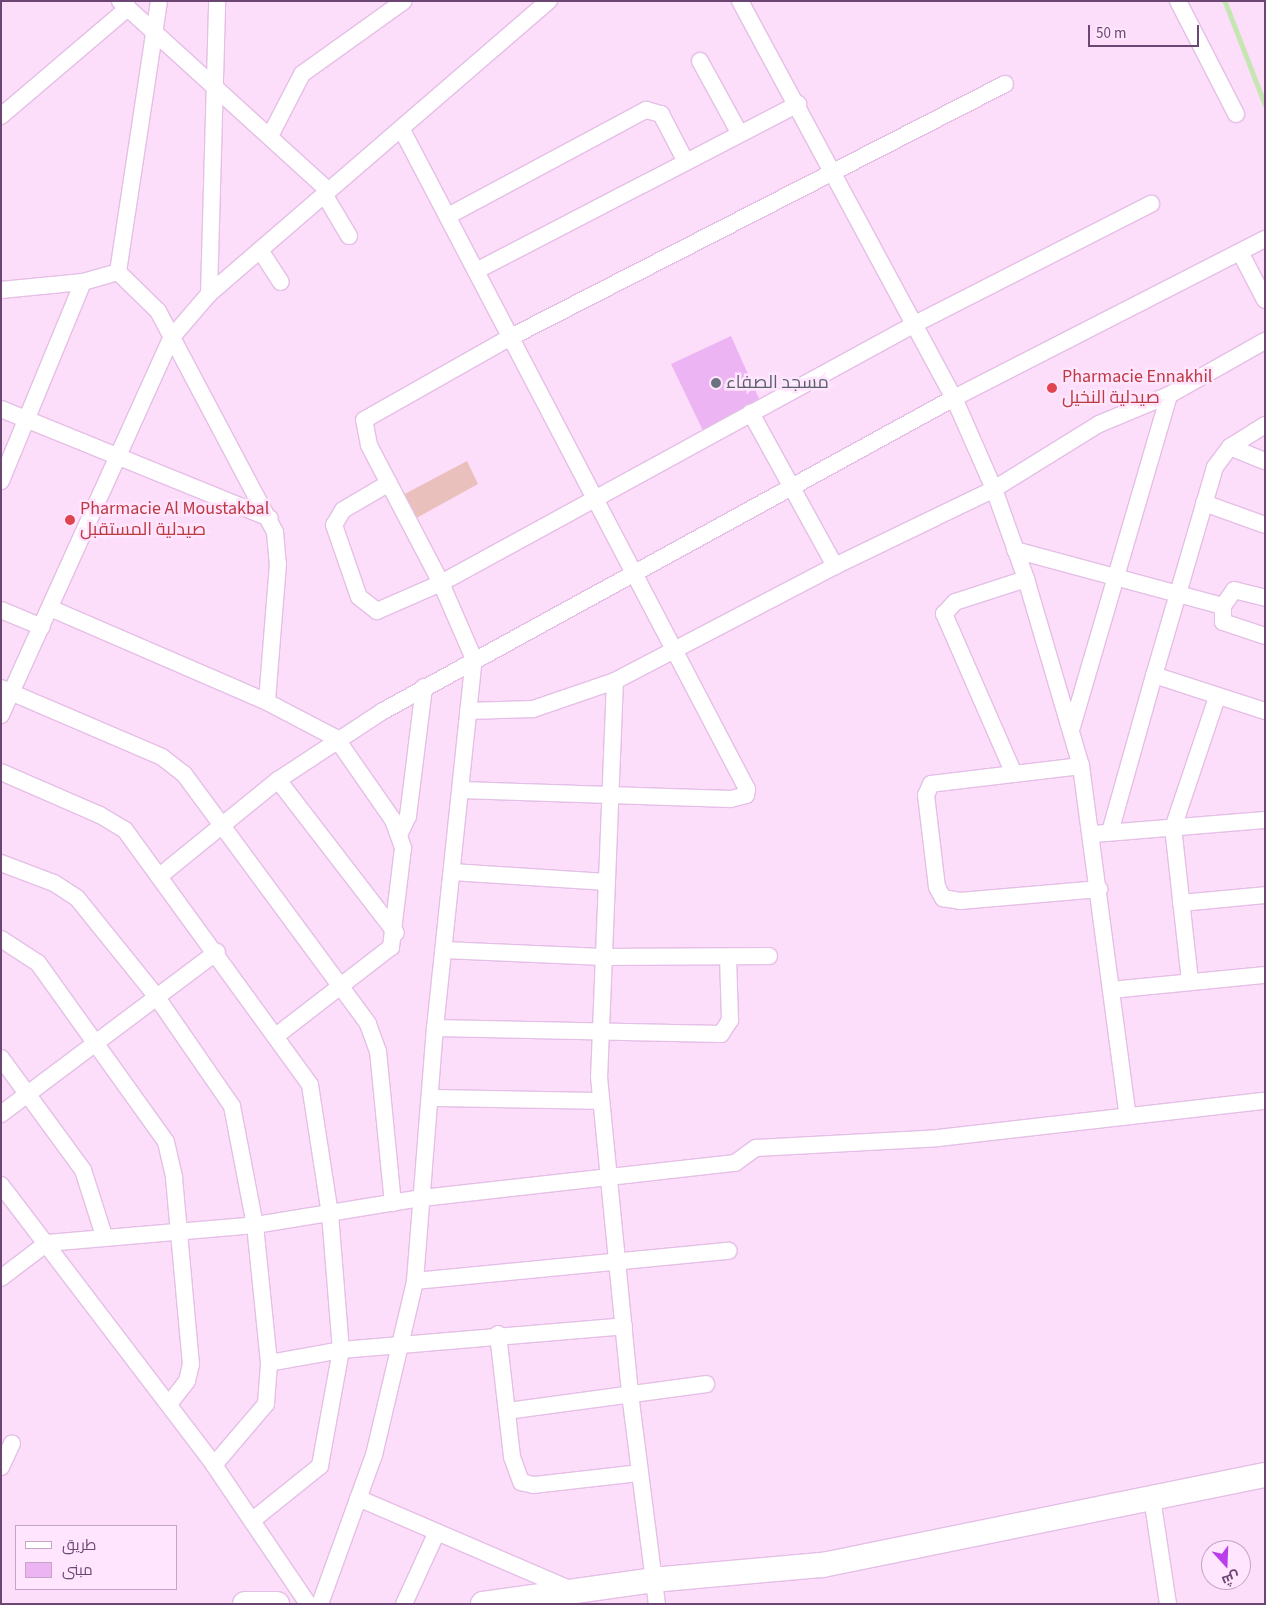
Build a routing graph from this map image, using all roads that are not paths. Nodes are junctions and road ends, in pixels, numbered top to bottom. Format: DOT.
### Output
graph roads {
  1 [pos="159,1"];
  2 [pos="217,1"];
  3 [pos="404,1"];
  4 [pos="740,1"];
  5 [pos="1178,1"];
  6 [pos="544,3"];
  7 [pos="124,4"];
  8 [pos="157,33"];
  9 [pos="700,62"];
  10 [pos="1005,84"];
  11 [pos="216,87"];
  12 [pos="798,104"];
  13 [pos="1236,114"];
  14 [pos="1,116"];
  15 [pos="402,130"];
  16 [pos="740,134"];
  17 [pos="270,136"];
  18 [pos="686,162"];
  19 [pos="833,172"];
  20 [pos="326,192"];
  21 [pos="1152,204"];
  22 [pos="448,216"];
  23 [pos="349,236"];
  24 [pos="1265,239"];
  25 [pos="260,250"];
  26 [pos="1240,252"];
  27 [pos="476,271"];
  28 [pos="118,272"];
  29 [pos="83,282"];
  30 [pos="282,282"];
  31 [pos="1,290"];
  32 [pos="209,294"];
  33 [pos="1265,300"];
  34 [pos="915,324"];
  35 [pos="172,337"];
  36 [pos="511,337"];
  37 [pos="1265,341"];
  38 [pos="1169,395"];
  39 [pos="954,398"];
  40 [pos="1,409"];
  41 [pos="751,413"];
  42 [pos="28,420"];
  43 [pos="1265,425"];
  44 [pos="1230,447"];
  45 [pos="118,455"];
  46 [pos="1265,461"];
  47 [pos="1,481"];
  48 [pos="389,483"];
  49 [pos="793,488"];
  50 [pos="994,489"];
  51 [pos="596,499"];
  52 [pos="1204,503"];
  53 [pos="270,518"];
  54 [pos="1265,525"];
  55 [pos="1015,550"];
  56 [pos="835,566"];
  57 [pos="635,572"];
  58 [pos="1115,578"];
  59 [pos="1026,579"];
  60 [pos="441,583"];
  61 [pos="1177,593"];
  62 [pos="1265,598"];
  63 [pos="1222,606"];
  64 [pos="50,608"];
  65 [pos="1,610"];
  66 [pos="42,627"];
  67 [pos="1265,636"];
  68 [pos="676,650"];
  69 [pos="474,659"];
  70 [pos="1154,675"];
  71 [pos="615,681"];
  72 [pos="424,687"];
  73 [pos="6,690"];
  74 [pos="1217,697"];
  75 [pos="267,702"];
  76 [pos="468,711"];
  77 [pos="1265,711"];
  78 [pos="1,715"];
  79 [pos="1072,728"];
  80 [pos="336,738"];
  81 [pos="1082,766"];
  82 [pos="1,772"];
  83 [pos="1014,774"];
  84 [pos="278,780"];
  85 [pos="461,790"];
  86 [pos="609,796"];
  87 [pos="1265,820"];
  88 [pos="221,824"];
  89 [pos="1173,828"];
  90 [pos="1110,832"];
  91 [pos="400,833"];
  92 [pos="1093,834"];
  93 [pos="1,863"];
  94 [pos="452,872"];
  95 [pos="161,875"];
  96 [pos="606,882"];
  97 [pos="1099,889"];
  98 [pos="1265,895"];
  99 [pos="1182,903"];
  100 [pos="396,933"];
  101 [pos="1,939"];
  102 [pos="444,950"];
  103 [pos="217,952"];
  104 [pos="769,956"];
  105 [pos="603,957"];
  106 [pos="728,957"];
  107 [pos="1265,975"];
  108 [pos="1190,981"];
  109 [pos="342,986"];
  110 [pos="1111,990"];
  111 [pos="156,996"];
  112 [pos="435,1028"];
  113 [pos="600,1028"];
  114 [pos="278,1035"];
  115 [pos="96,1042"];
  116 [pos="1,1058"];
  117 [pos="29,1094"];
  118 [pos="430,1098"];
  119 [pos="601,1101"];
  120 [pos="1265,1101"];
  121 [pos="1,1114"];
  122 [pos="1128,1116"];
  123 [pos="608,1175"];
  124 [pos="1,1185"];
  125 [pos="422,1198"];
  126 [pos="394,1203"];
  127 [pos="330,1214"];
  128 [pos="254,1225"];
  129 [pos="178,1232"];
  130 [pos="104,1236"];
  131 [pos="47,1243"];
  132 [pos="729,1250"];
  133 [pos="617,1260"];
  134 [pos="1,1278"];
  135 [pos="415,1281"];
  136 [pos="624,1326"];
  137 [pos="498,1334"];
  138 [pos="403,1345"];
  139 [pos="341,1350"];
  140 [pos="269,1363"];
  141 [pos="706,1384"];
  142 [pos="630,1394"];
  143 [pos="169,1404"];
  144 [pos="507,1410"];
  145 [pos="12,1443"];
  146 [pos="214,1465"];
  147 [pos="1,1467"];
  148 [pos="639,1473"];
  149 [pos="1265,1475"];
  150 [pos="358,1498"];
  151 [pos="1152,1498"];
  152 [pos="254,1519"];
  153 [pos="437,1532"];
  154 [pos="653,1580"];
  155 [pos="574,1591"];
  156 [pos="245,1604"];
  157 [pos="277,1604"];
  158 [pos="308,1604"];
  159 [pos="320,1604"];
  160 [pos="404,1604"];
  161 [pos="483,1604"];
  162 [pos="657,1604"];
  163 [pos="1168,1604"];
  1 -- 8 [label="street"];
  2 -- 11 [label="street"];
  3 -- 17 [label="street"];
  4 -- 12 [label="street"];
  5 -- 13 [label="street"];
  6 -- 15 [label="street"];
  7 -- 8 [label="street"];
  7 -- 14 [label="street"];
  8 -- 11 [label="street"];
  8 -- 28 [label="street"];
  9 -- 16 [label="street"];
  10 -- 19 [label="street"];
  11 -- 17 [label="street"];
  11 -- 32 [label="street"];
  12 -- 16 [label="street"];
  12 -- 19 [label="street"];
  15 -- 20 [label="street"];
  15 -- 22 [label="street"];
  16 -- 18 [label="street"];
  17 -- 20 [label="street"];
  18 -- 22 [label="street"];
  18 -- 27 [label="street"];
  19 -- 34 [label="street"];
  19 -- 36 [label="street"];
  20 -- 23 [label="street"];
  20 -- 25 [label="street"];
  21 -- 34 [label="street"];
  22 -- 27 [label="street"];
  24 -- 26 [label="street"];
  25 -- 30 [label="street"];
  25 -- 32 [label="street"];
  26 -- 33 [label="street"];
  26 -- 39 [label="street"];
  27 -- 36 [label="street"];
  28 -- 29 [label="street"];
  28 -- 35 [label="street"];
  29 -- 31 [label="street"];
  29 -- 42 [label="street"];
  32 -- 35 [label="street"];
  34 -- 39 [label="street"];
  34 -- 41 [label="street"];
  35 -- 45 [label="street"];
  35 -- 53 [label="street"];
  36 -- 48 [label="street"];
  36 -- 51 [label="street"];
  37 -- 38 [label="street"];
  38 -- 50 [label="street"];
  38 -- 58 [label="street"];
  39 -- 49 [label="street"];
  39 -- 50 [label="street"];
  40 -- 42 [label="street"];
  41 -- 49 [label="street"];
  41 -- 51 [label="street"];
  42 -- 45 [label="street"];
  42 -- 47 [label="street"];
  43 -- 44 [label="street"];
  44 -- 46 [label="street"];
  44 -- 52 [label="street"];
  45 -- 53 [label="street"];
  45 -- 64 [label="street"];
  48 -- 60 [label="street"];
  48 -- 60 [label="street"];
  49 -- 56 [label="street"];
  49 -- 57 [label="street"];
  50 -- 55 [label="street"];
  50 -- 56 [label="street"];
  51 -- 57 [label="street"];
  51 -- 60 [label="street"];
  52 -- 54 [label="street"];
  52 -- 61 [label="street"];
  53 -- 75 [label="street"];
  55 -- 58 [label="street"];
  55 -- 59 [label="street"];
  56 -- 68 [label="street"];
  57 -- 68 [label="street"];
  57 -- 69 [label="street"];
  58 -- 61 [label="street"];
  58 -- 79 [label="street"];
  59 -- 79 [label="street"];
  59 -- 83 [label="street"];
  60 -- 69 [label="street"];
  61 -- 63 [label="street"];
  61 -- 70 [label="street"];
  62 -- 63 [label="street"];
  63 -- 67 [label="street"];
  64 -- 66 [label="street"];
  64 -- 75 [label="street"];
  65 -- 66 [label="street"];
  66 -- 73 [label="street"];
  68 -- 71 [label="street"];
  68 -- 86 [label="street"];
  69 -- 72 [label="street"];
  69 -- 76 [label="street"];
  70 -- 74 [label="street"];
  70 -- 90 [label="street"];
  71 -- 76 [label="street"];
  71 -- 86 [label="street"];
  72 -- 80 [label="street"];
  72 -- 91 [label="street"];
  73 -- 78 [label="street"];
  73 -- 88 [label="street"];
  74 -- 77 [label="street"];
  74 -- 89 [label="street"];
  75 -- 80 [label="street"];
  76 -- 85 [label="street"];
  79 -- 81 [label="street"];
  80 -- 84 [label="street"];
  80 -- 91 [label="street"];
  81 -- 83 [label="street"];
  81 -- 92 [label="street"];
  82 -- 95 [label="street"];
  83 -- 97 [label="street"];
  84 -- 88 [label="street"];
  84 -- 100 [label="street"];
  85 -- 86 [label="street"];
  85 -- 94 [label="street"];
  86 -- 96 [label="street"];
  87 -- 89 [label="street"];
  88 -- 95 [label="street"];
  88 -- 109 [label="street"];
  89 -- 90 [label="street"];
  89 -- 99 [label="street"];
  90 -- 92 [label="street"];
  91 -- 100 [label="street"];
  92 -- 97 [label="street"];
  93 -- 111 [label="street"];
  94 -- 96 [label="street"];
  94 -- 102 [label="street"];
  95 -- 103 [label="street"];
  96 -- 105 [label="street"];
  97 -- 110 [label="street"];
  98 -- 99 [label="street"];
  99 -- 108 [label="street"];
  100 -- 109 [label="street"];
  101 -- 115 [label="street"];
  102 -- 105 [label="street"];
  102 -- 112 [label="street"];
  103 -- 111 [label="street"];
  103 -- 114 [label="street"];
  104 -- 106 [label="street"];
  105 -- 106 [label="street"];
  105 -- 113 [label="street"];
  106 -- 113 [label="street"];
  107 -- 108 [label="street"];
  108 -- 110 [label="street"];
  109 -- 114 [label="street"];
  109 -- 126 [label="street"];
  110 -- 122 [label="street"];
  111 -- 115 [label="street"];
  111 -- 128 [label="street"];
  112 -- 113 [label="street"];
  112 -- 118 [label="street"];
  113 -- 119 [label="street"];
  114 -- 127 [label="street"];
  115 -- 117 [label="street"];
  115 -- 129 [label="street"];
  116 -- 117 [label="street"];
  117 -- 121 [label="street"];
  117 -- 130 [label="street"];
  118 -- 119 [label="street"];
  118 -- 125 [label="street"];
  119 -- 123 [label="street"];
  120 -- 122 [label="street"];
  122 -- 123 [label="street"];
  123 -- 125 [label="street"];
  123 -- 133 [label="street"];
  124 -- 131 [label="street"];
  125 -- 126 [label="street"];
  125 -- 135 [label="street"];
  126 -- 127 [label="street"];
  127 -- 128 [label="street"];
  127 -- 139 [label="street"];
  128 -- 129 [label="street"];
  128 -- 140 [label="street"];
  129 -- 130 [label="street"];
  129 -- 143 [label="street"];
  130 -- 131 [label="street"];
  131 -- 134 [label="street"];
  131 -- 143 [label="street"];
  132 -- 133 [label="street"];
  133 -- 135 [label="street"];
  133 -- 136 [label="street"];
  135 -- 138 [label="street"];
  136 -- 137 [label="street"];
  136 -- 142 [label="street"];
  137 -- 138 [label="street"];
  137 -- 144 [label="street"];
  138 -- 139 [label="street"];
  138 -- 150 [label="street"];
  139 -- 140 [label="street"];
  139 -- 152 [label="street"];
  140 -- 146 [label="street"];
  141 -- 142 [label="street"];
  142 -- 144 [label="street"];
  142 -- 148 [label="street"];
  143 -- 146 [label="street"];
  144 -- 148 [label="street"];
  145 -- 147 [label="street"];
  146 -- 152 [label="street"];
  148 -- 154 [label="street"];
  149 -- 151 [label="street"];
  150 -- 153 [label="street"];
  150 -- 159 [label="street"];
  151 -- 154 [label="street"];
  151 -- 163 [label="street"];
  152 -- 158 [label="street"];
  153 -- 155 [label="street"];
  153 -- 160 [label="street"];
  154 -- 155 [label="street"];
  154 -- 162 [label="street"];
  155 -- 161 [label="street"];
  156 -- 157 [label="street"];
}
